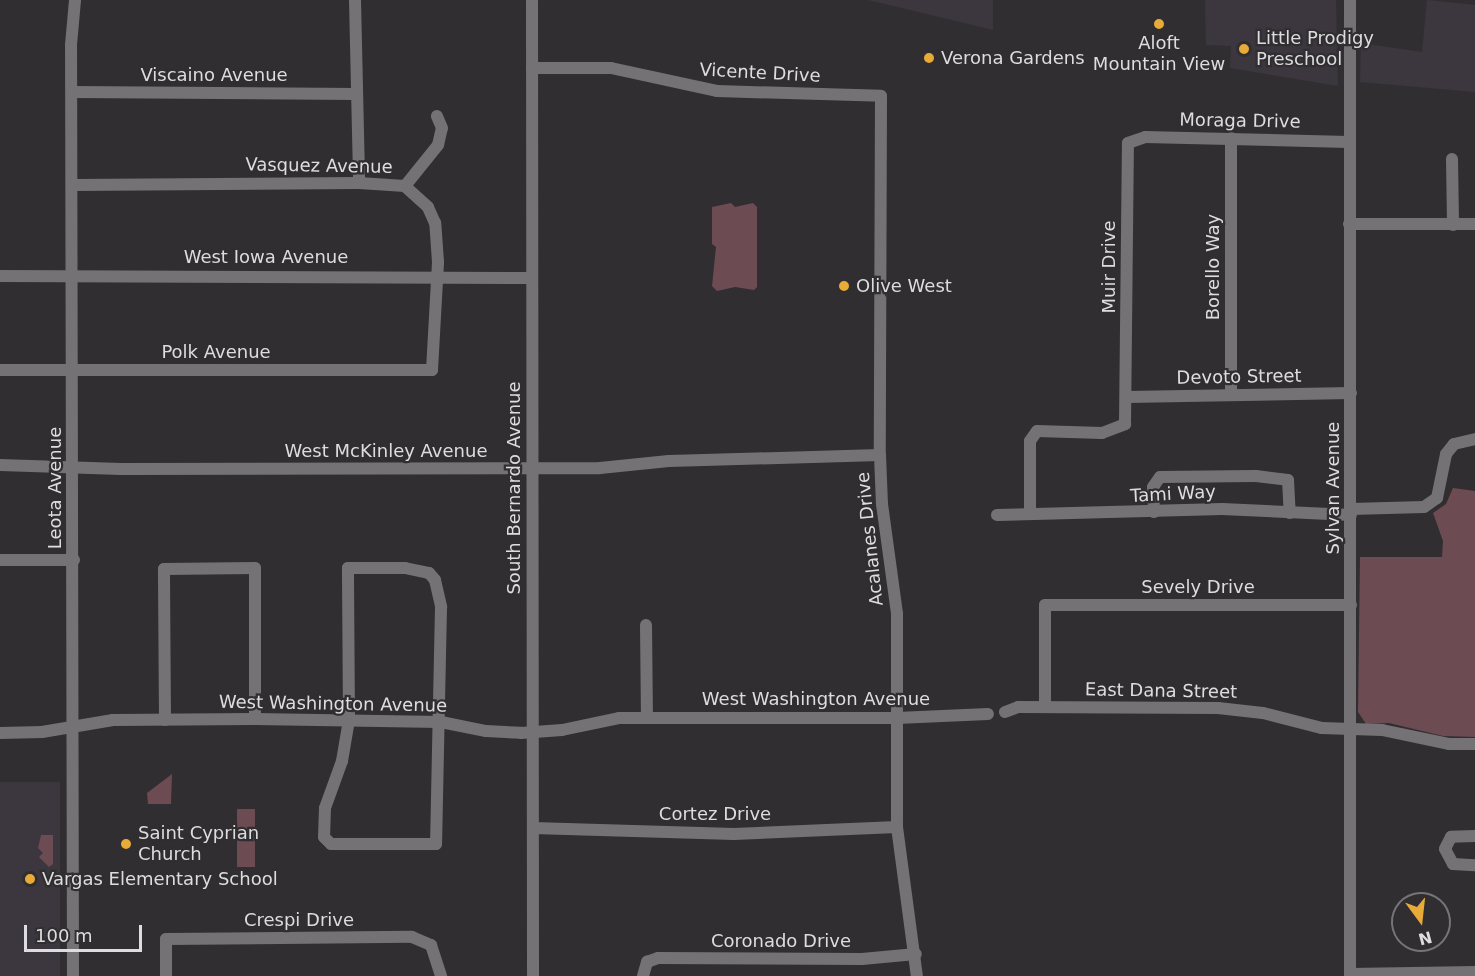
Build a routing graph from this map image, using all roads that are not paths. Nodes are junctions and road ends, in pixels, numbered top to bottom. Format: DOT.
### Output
graph roads {
  1 [pos="75,0"];
  2 [pos="356,0"];
  3 [pos="532,0"];
  4 [pos="1350,0"];
  5 [pos="532,68"];
  6 [pos="72,92"];
  7 [pos="356,94"];
  8 [pos="881,96"];
  9 [pos="437,116"];
  10 [pos="1231,138"];
  11 [pos="1131,139"];
  12 [pos="1348,142"];
  13 [pos="1452,159"];
  14 [pos="359,183"];
  15 [pos="72,185"];
  16 [pos="405,186"];
  17 [pos="1349,224"];
  18 [pos="1475,224"];
  19 [pos="1453,225"];
  20 [pos="436,274"];
  21 [pos="0,276"];
  22 [pos="72,276"];
  23 [pos="532,278"];
  24 [pos="0,370"];
  25 [pos="73,370"];
  26 [pos="432,370"];
  27 [pos="1351,393"];
  28 [pos="1232,395"];
  29 [pos="1127,397"];
  30 [pos="1475,439"];
  31 [pos="880,454"];
  32 [pos="0,465"];
  33 [pos="73,466"];
  34 [pos="532,468"];
  35 [pos="1154,512"];
  36 [pos="1351,512"];
  37 [pos="1030,513"];
  38 [pos="1290,513"];
  39 [pos="997,515"];
  40 [pos="0,560"];
  41 [pos="74,560"];
  42 [pos="1351,604"];
  43 [pos="646,625"];
  44 [pos="1045,707"];
  45 [pos="1005,712"];
  46 [pos="988,714"];
  47 [pos="647,717"];
  48 [pos="897,718"];
  49 [pos="255,719"];
  50 [pos="165,720"];
  51 [pos="350,720"];
  52 [pos="441,722"];
  53 [pos="74,726"];
  54 [pos="1351,729"];
  55 [pos="532,732"];
  56 [pos="0,733"];
  57 [pos="1475,744"];
  58 [pos="897,827"];
  59 [pos="533,828"];
  60 [pos="1475,836"];
  61 [pos="1475,866"];
  62 [pos="916,954"];
  63 [pos="1475,972"];
  64 [pos="1350,975"];
  65 [pos="73,976"];
  66 [pos="166,976"];
  67 [pos="441,976"];
  68 [pos="533,976"];
  69 [pos="643,976"];
  70 [pos="917,976"];
  1 -- 6 [label="street, Leota Avenue"];
  2 -- 7 [label="street"];
  3 -- 5 [label="street, South Bernardo Avenue"];
  4 -- 12 [label="street, Sylvan Avenue"];
  5 -- 8 [label="street, Vicente Drive"];
  5 -- 23 [label="street, South Bernardo Avenue"];
  6 -- 7 [label="street, Viscaino Avenue"];
  6 -- 15 [label="street, Leota Avenue"];
  7 -- 14 [label="street"];
  8 -- 31 [label="street, Acalanes Drive"];
  9 -- 16 [label="street"];
  10 -- 11 [label="street, Moraga Drive"];
  10 -- 12 [label="street, Moraga Drive"];
  10 -- 28 [label="street, Borello Way"];
  11 -- 29 [label="street, Muir Drive"];
  12 -- 17 [label="street, Sylvan Avenue"];
  13 -- 19 [label="street"];
  14 -- 15 [label="street, Vasquez Avenue"];
  14 -- 16 [label="street, Vasquez Avenue"];
  15 -- 22 [label="street, Leota Avenue"];
  16 -- 20 [label="street, Vasquez Avenue"];
  17 -- 19 [label="street"];
  17 -- 27 [label="street, Sylvan Avenue"];
  18 -- 19 [label="street"];
  20 -- 22 [label="street, West Iowa Avenue"];
  20 -- 23 [label="street, West Iowa Avenue"];
  20 -- 26 [label="street, Vasquez Avenue"];
  21 -- 22 [label="street, West Iowa Avenue"];
  22 -- 25 [label="street, Leota Avenue"];
  23 -- 34 [label="street, South Bernardo Avenue"];
  24 -- 25 [label="street, Polk Avenue"];
  25 -- 26 [label="street, Polk Avenue"];
  25 -- 33 [label="street, Leota Avenue"];
  27 -- 28 [label="street, Devoto Street"];
  27 -- 36 [label="street, Sylvan Avenue"];
  28 -- 29 [label="street, Devoto Street"];
  29 -- 37 [label="street, Muir Drive"];
  30 -- 36 [label="street, Tami Way"];
  31 -- 34 [label="street, West McKinley Avenue"];
  31 -- 48 [label="street, Acalanes Drive"];
  32 -- 33 [label="street, West McKinley Avenue"];
  33 -- 34 [label="street, West McKinley Avenue"];
  33 -- 41 [label="street, Leota Avenue"];
  34 -- 55 [label="street, South Bernardo Avenue"];
  35 -- 37 [label="street, Tami Way"];
  35 -- 38 [label="street, Tami Way"];
  35 -- 38 [label="street"];
  36 -- 38 [label="street, Tami Way"];
  36 -- 42 [label="street, Sylvan Avenue"];
  37 -- 39 [label="street, Tami Way"];
  40 -- 41 [label="street"];
  41 -- 53 [label="street, Leota Avenue"];
  42 -- 44 [label="street, Sevely Drive"];
  42 -- 54 [label="street, Sylvan Avenue"];
  43 -- 47 [label="street"];
  44 -- 45 [label="street, East Dana Street"];
  44 -- 54 [label="street, East Dana Street"];
  46 -- 48 [label="street, West Washington Avenue"];
  47 -- 48 [label="street, West Washington Avenue"];
  47 -- 55 [label="street, West Washington Avenue"];
  48 -- 58 [label="street, Acalanes Drive"];
  49 -- 50 [label="street, West Washington Avenue"];
  49 -- 50 [label="street"];
  49 -- 51 [label="street, West Washington Avenue"];
  50 -- 53 [label="street, West Washington Avenue"];
  51 -- 52 [label="street, West Washington Avenue"];
  51 -- 52 [label="street"];
  51 -- 52 [label="street"];
  52 -- 55 [label="street, West Washington Avenue"];
  53 -- 56 [label="street, West Washington Avenue"];
  53 -- 65 [label="street, Leota Avenue"];
  54 -- 57 [label="street, East Dana Street"];
  54 -- 64 [label="street, Sylvan Avenue"];
  55 -- 59 [label="street, South Bernardo Avenue"];
  58 -- 59 [label="street, Cortez Drive"];
  58 -- 62 [label="street, Acalanes Drive"];
  59 -- 68 [label="street, South Bernardo Avenue"];
  60 -- 61 [label="street"];
  62 -- 69 [label="street, Coronado Drive"];
  62 -- 70 [label="street, Acalanes Drive"];
  63 -- 64 [label="street"];
  66 -- 67 [label="street, Crespi Drive"];
}
